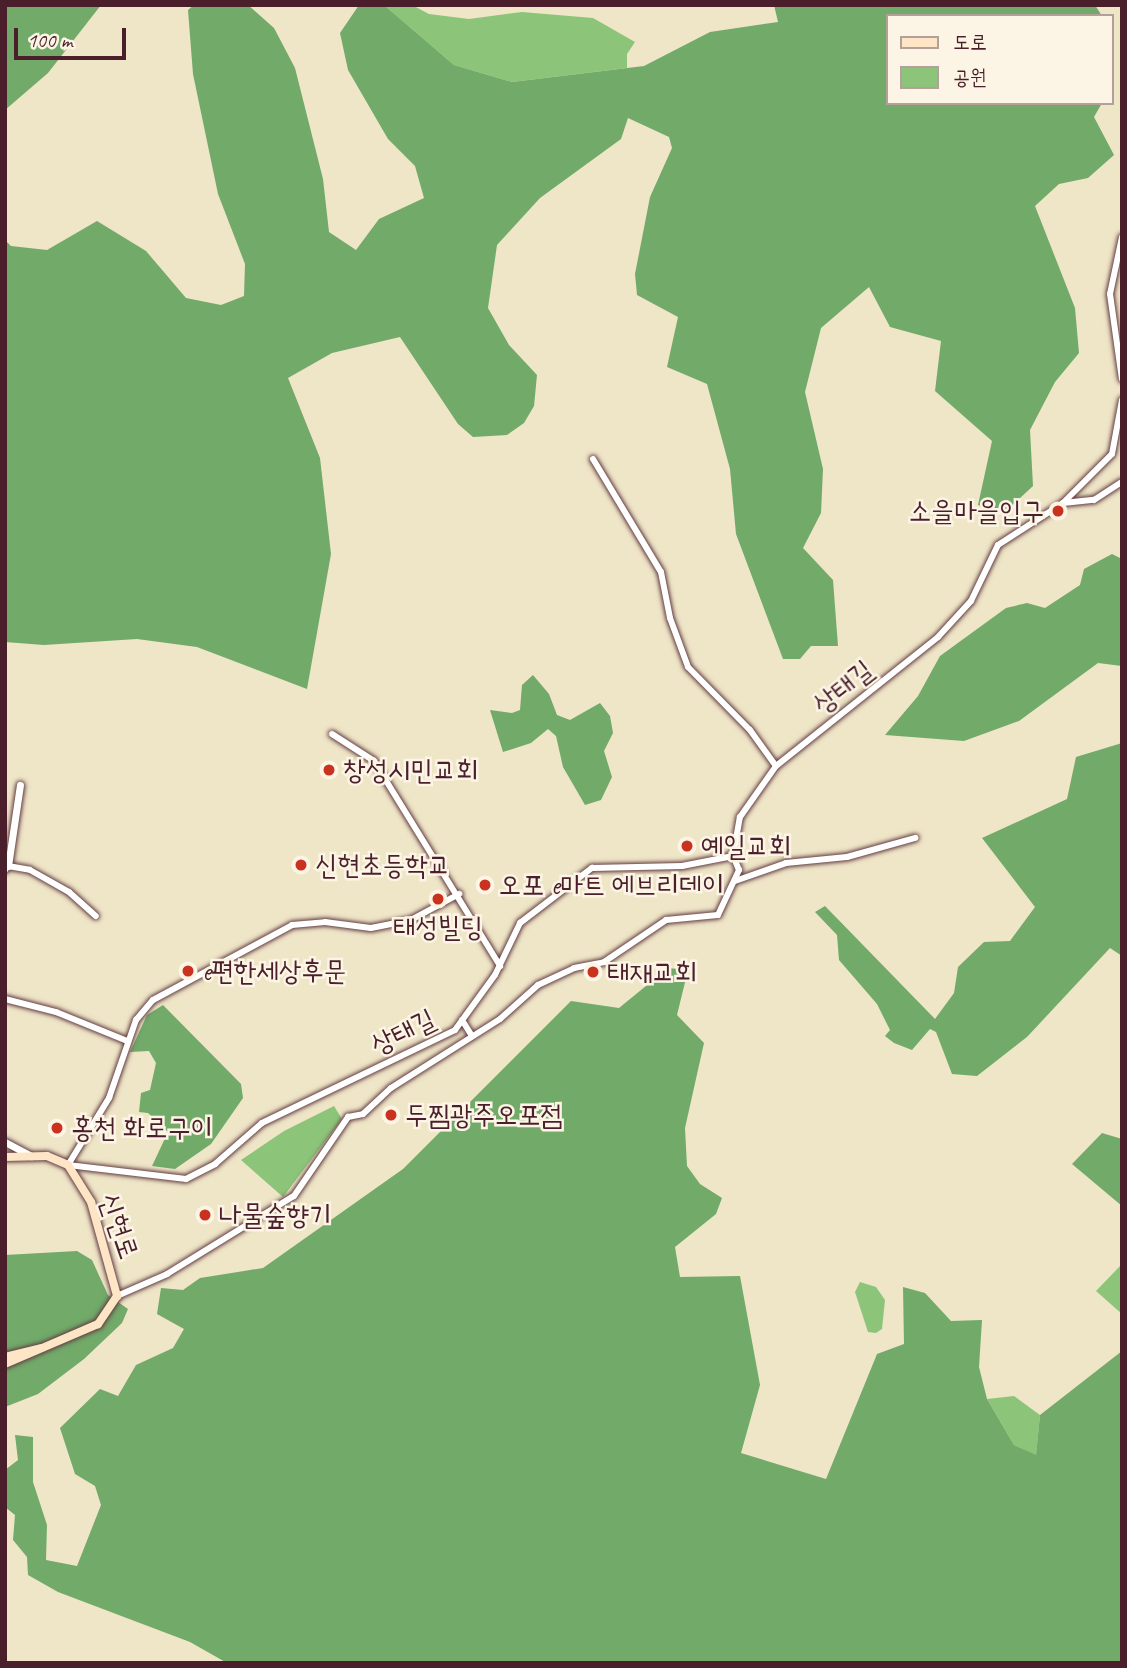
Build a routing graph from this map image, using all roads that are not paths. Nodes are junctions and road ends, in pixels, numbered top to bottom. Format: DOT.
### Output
graph roads {
  1 [pos="1122,237"];
  2 [pos="1122,379"];
  3 [pos="1122,400"];
  4 [pos="593,460"];
  5 [pos="1122,482"];
  6 [pos="1063,503"];
  7 [pos="332,734"];
  8 [pos="776,766"];
  9 [pos="20,785"];
  10 [pos="915,838"];
  11 [pos="733,856"];
  12 [pos="7,868"];
  13 [pos="735,881"];
  14 [pos="459,894"];
  15 [pos="96,916"];
  16 [pos="500,966"];
  17 [pos="5,999"];
  18 [pos="462,1020"];
  19 [pos="472,1035"];
  20 [pos="127,1041"];
  21 [pos="5,1142"];
  22 [pos="32,1156"];
  23 [pos="5,1157"];
  24 [pos="68,1166"];
  25 [pos="117,1296"];
  26 [pos="64,1342"];
  27 [pos="5,1357"];
  28 [pos="5,1364"];
  1 -- 2 [label="street"];
  3 -- 6 [label="street, 상태길"];
  4 -- 8 [label="street"];
  5 -- 6 [label="street, 상태길"];
  6 -- 8 [label="street, 상태길"];
  7 -- 14 [label="street"];
  8 -- 11 [label="street, 상태길"];
  9 -- 12 [label="street"];
  10 -- 13 [label="street"];
  11 -- 13 [label="street"];
  11 -- 16 [label="street, 상태길"];
  12 -- 15 [label="street"];
  13 -- 19 [label="street"];
  14 -- 16 [label="street"];
  14 -- 20 [label="street"];
  16 -- 18 [label="street, 상태길"];
  17 -- 20 [label="street"];
  18 -- 19 [label="street"];
  18 -- 24 [label="street, 상태길"];
  19 -- 25 [label="street"];
  20 -- 24 [label="street"];
  21 -- 22 [label="street"];
  22 -- 23 [label="main road, 신현로"];
  22 -- 24 [label="main road, 신현로"];
  24 -- 25 [label="main road, 신현로"];
  25 -- 26 [label="main road, 신현로"];
  26 -- 27 [label="main road, 신현로"];
  26 -- 28 [label="main road, 신현로"];
}
